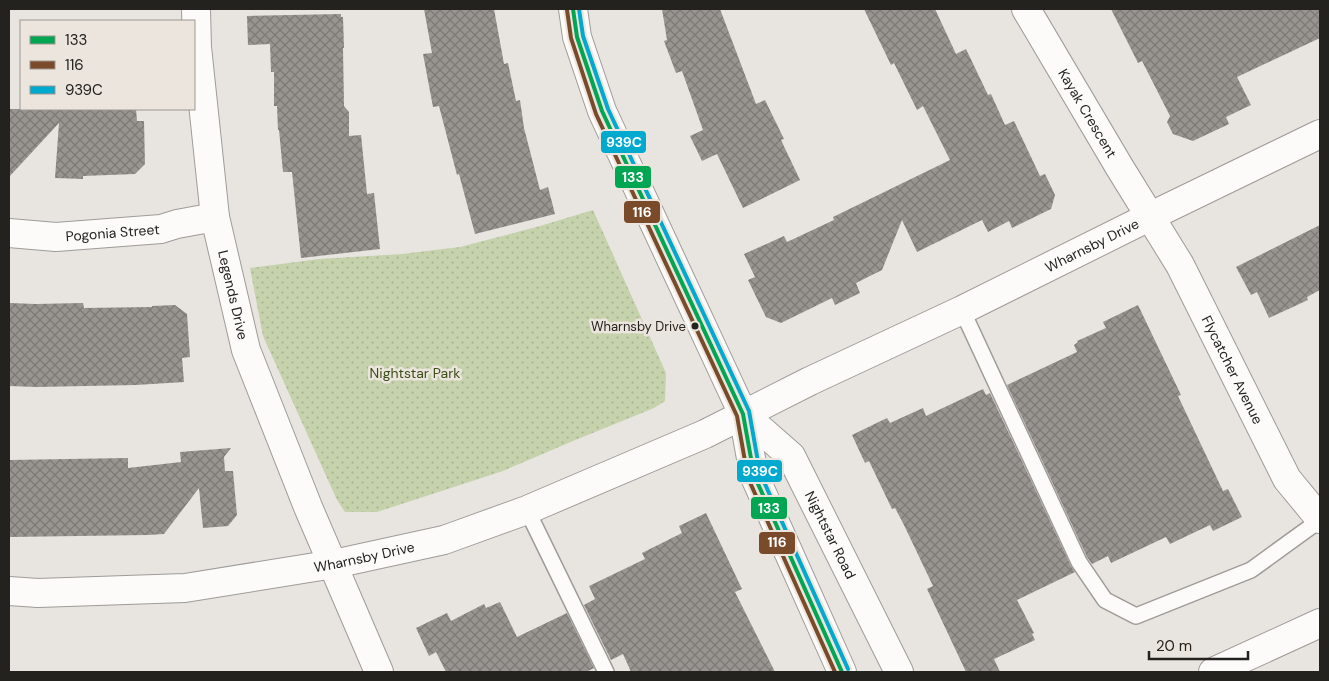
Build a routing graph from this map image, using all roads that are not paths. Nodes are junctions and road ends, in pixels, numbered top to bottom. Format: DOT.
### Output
graph roads {
  1 [pos="196,9"];
  2 [pos="573,9"];
  3 [pos="1026,9"];
  4 [pos="1320,134"];
  5 [pos="215,217"];
  6 [pos="1149,217"];
  7 [pos="9,234"];
  8 [pos="962,310"];
  9 [pos="743,414"];
  10 [pos="527,510"];
  11 [pos="1320,520"];
  12 [pos="334,564"];
  13 [pos="9,591"];
  14 [pos="1320,623"];
  15 [pos="379,672"];
  16 [pos="606,672"];
  17 [pos="842,672"];
  18 [pos="899,672"];
  19 [pos="1213,672"];
  1 -- 5 [label="street, Legends Drive"];
  2 -- 9 [label="street, Nightstar Road"];
  3 -- 6 [label="street, Kayak Crescent"];
  4 -- 6 [label="street, Wharnsby Drive"];
  5 -- 7 [label="street, Pogonia Street"];
  5 -- 12 [label="street, Legends Drive"];
  6 -- 8 [label="street, Wharnsby Drive"];
  6 -- 11 [label="street, Flycatcher Avenue"];
  8 -- 9 [label="street, Wharnsby Drive"];
  8 -- 11 [label="lane"];
  9 -- 10 [label="street, Wharnsby Drive"];
  9 -- 17 [label="street, Nightstar Road"];
  9 -- 18 [label="street, Nightstar Road"];
  10 -- 12 [label="street, Wharnsby Drive"];
  10 -- 16 [label="lane"];
  12 -- 13 [label="street, Wharnsby Drive"];
  12 -- 15 [label="street, Legends Drive"];
  14 -- 19 [label="street"];
}
